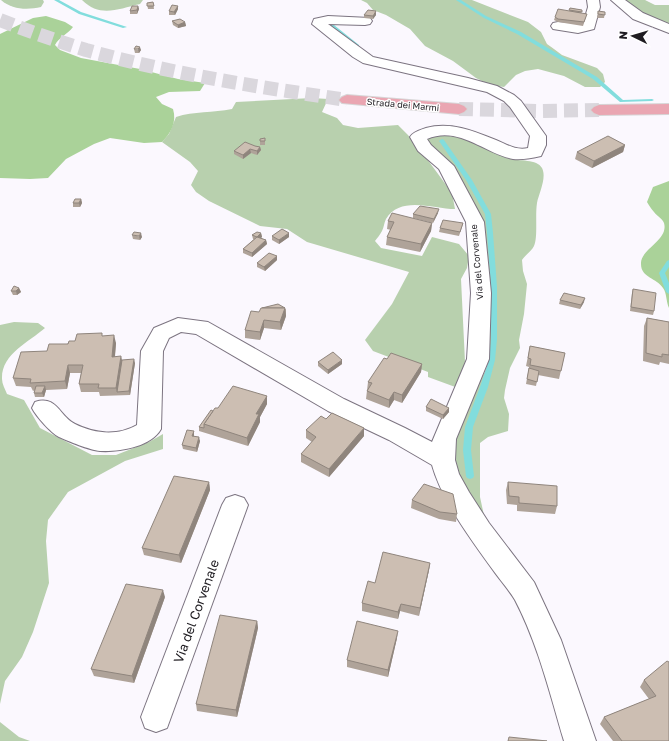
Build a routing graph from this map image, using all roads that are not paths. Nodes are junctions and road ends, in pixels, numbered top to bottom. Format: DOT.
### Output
graph roads {
  1 [pos="593,0"];
  2 [pos="617,0"];
  3 [pos="366,21"];
  4 [pos="558,26"];
  5 [pos="669,29"];
  6 [pos="347,100"];
  7 [pos="459,109"];
  8 [pos="669,109"];
  9 [pos="599,110"];
  10 [pos="43,408"];
  11 [pos="443,460"];
  12 [pos="235,505"];
  13 [pos="156,717"];
  14 [pos="580,741"];
  1 -- 4 [label="street"];
  2 -- 5 [label="street"];
  3 -- 11 [label="street, Via del Corvenale"];
  6 -- 7 [label="main road, Strada dei Marmi"];
  8 -- 9 [label="main road"];
  10 -- 11 [label="street"];
  11 -- 14 [label="street, Via del Corvenale"];
  12 -- 13 [label="street, Via del Corvenale"];
}
